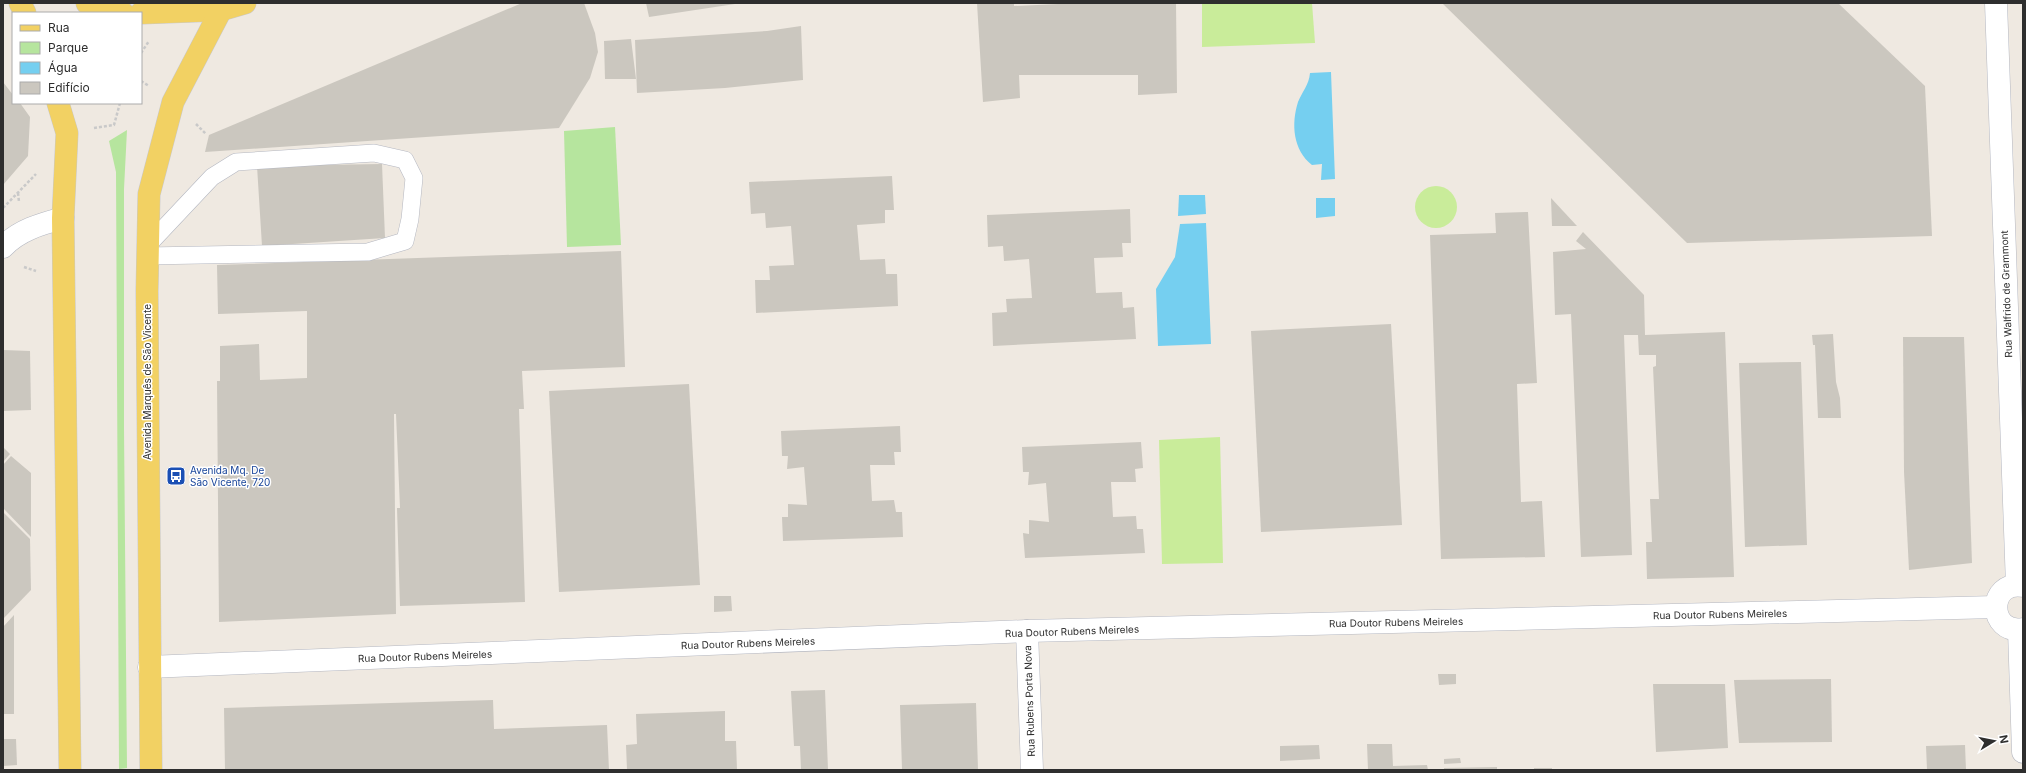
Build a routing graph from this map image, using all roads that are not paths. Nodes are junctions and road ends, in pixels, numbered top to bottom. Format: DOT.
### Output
graph roads {
  1 [pos="20,3"];
  2 [pos="87,3"];
  3 [pos="245,3"];
  4 [pos="1996,3"];
  5 [pos="221,10"];
  6 [pos="24,12"];
  7 [pos="119,12"];
  8 [pos="142,13"];
  9 [pos="58,104"];
  10 [pos="63,218"];
  11 [pos="3,247"];
  12 [pos="148,250"];
  13 [pos="2020,585"];
  14 [pos="1996,608"];
  15 [pos="2021,629"];
  16 [pos="1027,632"];
  17 [pos="149,667"];
  18 [pos="2023,752"];
  19 [pos="70,770"];
  20 [pos="151,770"];
  21 [pos="1032,770"];
  1 -- 6 [label="main road"];
  2 -- 7 [label="main road"];
  3 -- 5 [label="main road"];
  4 -- 13 [label="street, Rua Walfrido de Grammont"];
  5 -- 8 [label="main road"];
  5 -- 12 [label="main road, Avenida Marquês de São Vicente"];
  9 -- 10 [label="main road"];
  10 -- 11 [label="street"];
  10 -- 19 [label="main road"];
  12 -- 12 [label="lane"];
  12 -- 17 [label="main road, Avenida Marquês de São Vicente"];
  13 -- 14 [label="street"];
  14 -- 15 [label="street"];
  14 -- 16 [label="street, Rua Doutor Rubens Meireles"];
  15 -- 18 [label="street"];
  16 -- 17 [label="street, Rua Doutor Rubens Meireles"];
  16 -- 21 [label="street, Rua Rubens Porta Nova"];
  17 -- 20 [label="main road, Avenida Marquês de São Vicente"];
}
